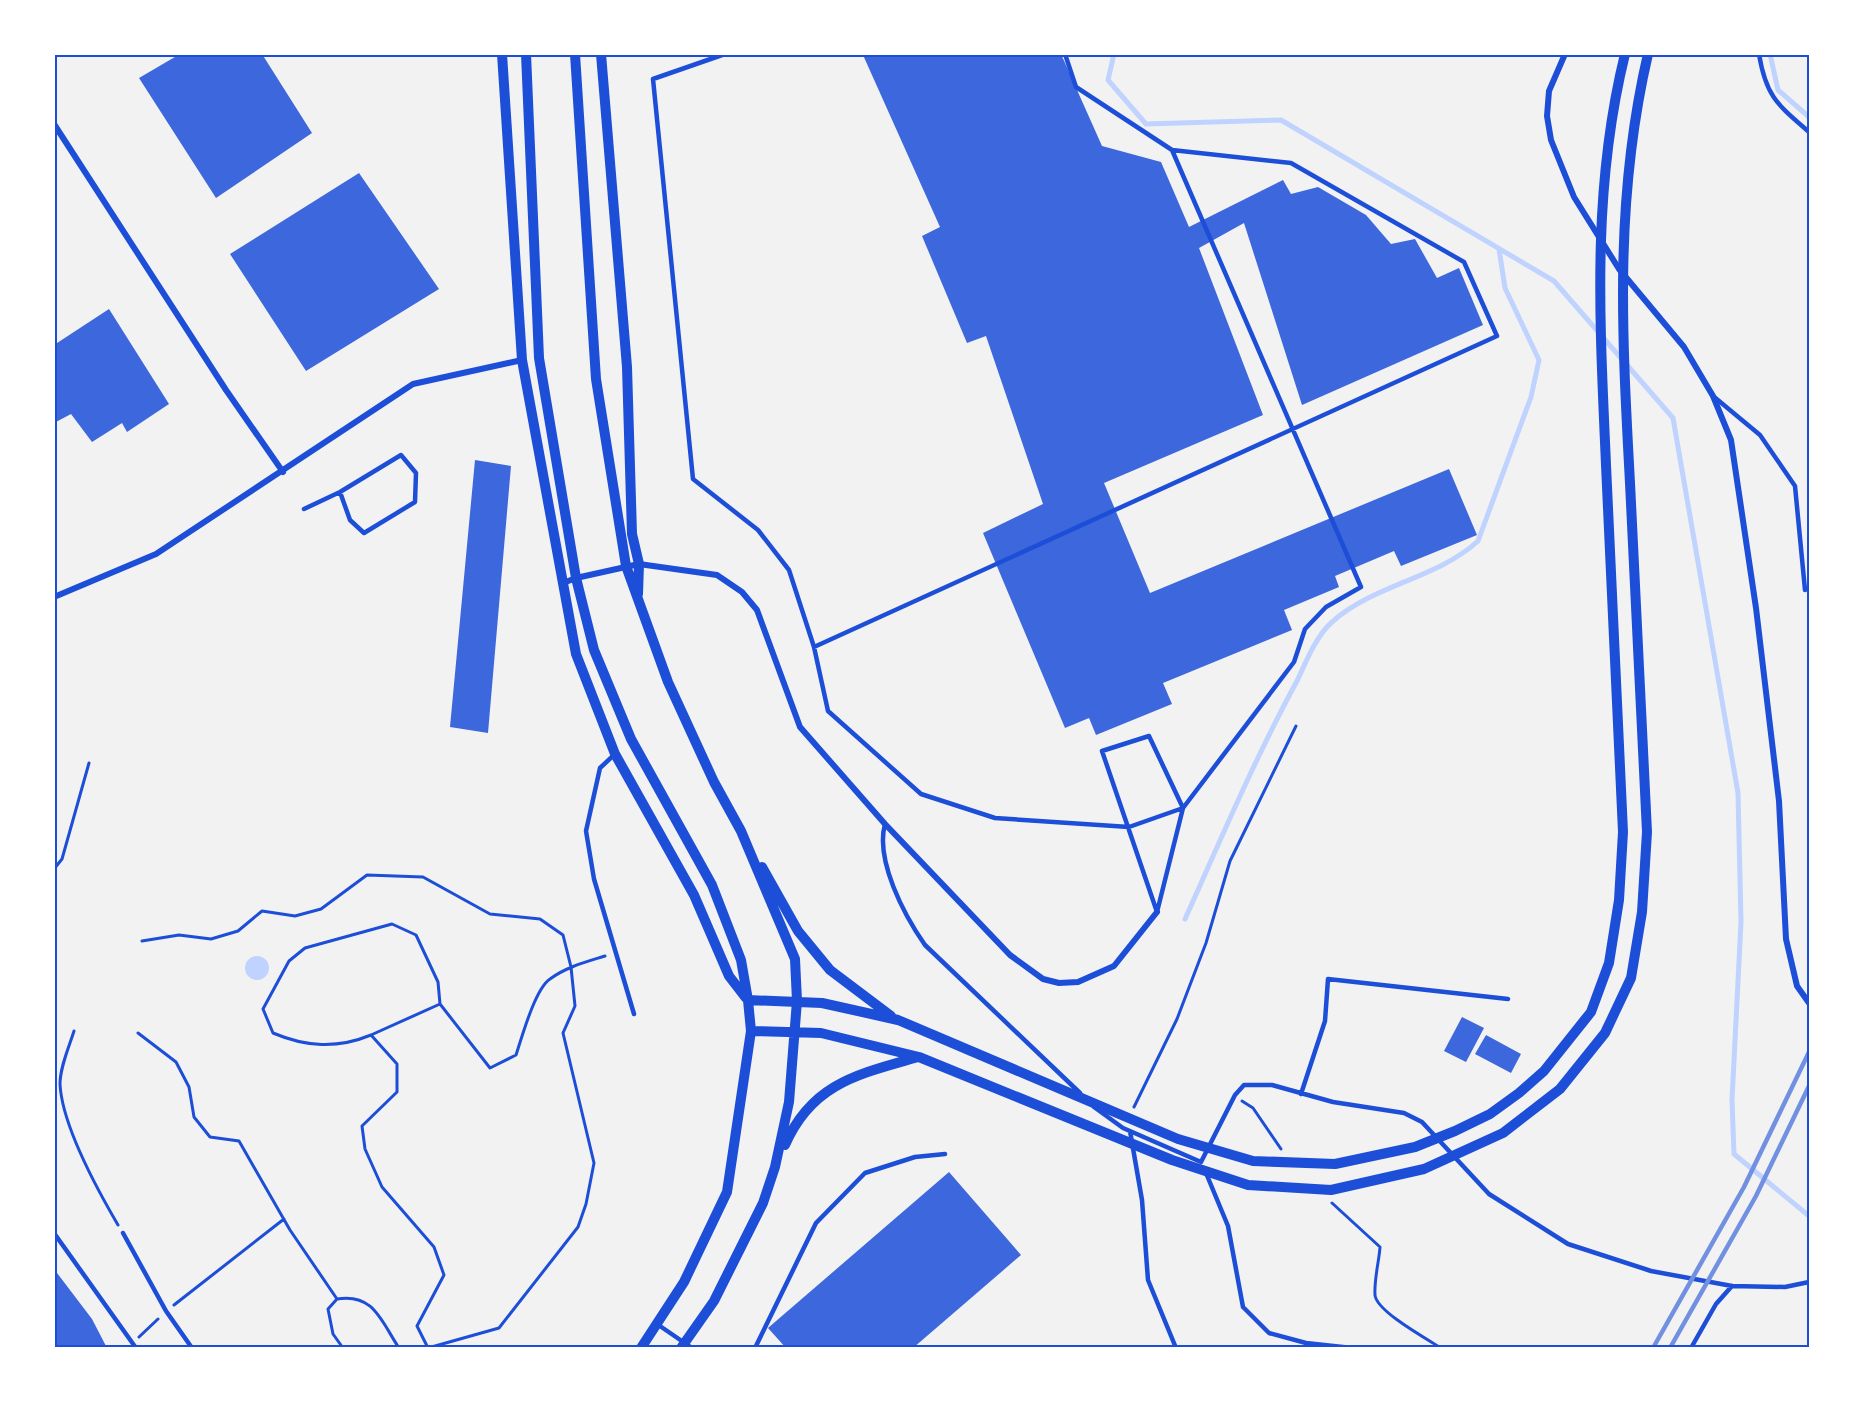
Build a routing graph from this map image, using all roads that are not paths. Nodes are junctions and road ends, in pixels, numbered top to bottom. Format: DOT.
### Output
graph roads {
  1 [pos="502,54"];
  2 [pos="526,54"];
  3 [pos="575,54"];
  4 [pos="601,54"];
  5 [pos="725,54"];
  6 [pos="1065,54"];
  7 [pos="1565,54"];
  8 [pos="1625,54"];
  9 [pos="1648,54"];
  10 [pos="1759,54"];
  11 [pos="54,124"];
  12 [pos="1809,132"];
  13 [pos="1172,150"];
  14 [pos="522,360"];
  15 [pos="1713,396"];
  16 [pos="1293,429"];
  17 [pos="283,472"];
  18 [pos="340,492"];
  19 [pos="304,509"];
  20 [pos="639,564"];
  21 [pos="626,566"];
  22 [pos="576,578"];
  23 [pos="562,584"];
  24 [pos="1805,590"];
  25 [pos="54,597"];
  26 [pos="638,601"];
  27 [pos="814,647"];
  28 [pos="615,754"];
  29 [pos="1184,808"];
  30 [pos="885,824"];
  31 [pos="1129,827"];
  32 [pos="741,831"];
  33 [pos="1157,912"];
  34 [pos="1508,999"];
  35 [pos="748,1000"];
  36 [pos="797,1001"];
  37 [pos="1809,1004"];
  38 [pos="634,1014"];
  39 [pos="898,1020"];
  40 [pos="751,1031"];
  41 [pos="796,1032"];
  42 [pos="919,1057"];
  43 [pos="1301,1094"];
  44 [pos="1130,1131"];
  45 [pos="945,1154"];
  46 [pos="1201,1162"];
  47 [pos="775,1167"];
  48 [pos="54,1233"];
  49 [pos="123,1233"];
  50 [pos="1809,1282"];
  51 [pos="1732,1286"];
  52 [pos="657,1324"];
  53 [pos="135,1346"];
  54 [pos="686,1346"];
  55 [pos="192,1348"];
  56 [pos="641,1348"];
  57 [pos="755,1348"];
  58 [pos="1176,1348"];
  59 [pos="1352,1348"];
  60 [pos="1691,1348"];
  1 -- 14 [label="street"];
  2 -- 22 [label="street"];
  3 -- 21 [label="street"];
  4 -- 20 [label="street"];
  5 -- 27 [label="lane"];
  6 -- 13 [label="lane"];
  7 -- 15 [label="street"];
  8 -- 39 [label="street"];
  9 -- 42 [label="street"];
  10 -- 12 [label="lane"];
  11 -- 17 [label="street"];
  13 -- 16 [label="lane"];
  13 -- 16 [label="lane"];
  14 -- 17 [label="street"];
  14 -- 23 [label="street"];
  15 -- 24 [label="lane"];
  15 -- 37 [label="street"];
  16 -- 27 [label="lane"];
  16 -- 29 [label="lane"];
  17 -- 25 [label="street"];
  18 -- 18 [label="lane"];
  18 -- 19 [label="lane"];
  20 -- 21 [label="street"];
  20 -- 26 [label="street"];
  20 -- 30 [label="street"];
  21 -- 22 [label="street"];
  21 -- 26 [label="street"];
  22 -- 23 [label="street"];
  22 -- 35 [label="street"];
  23 -- 28 [label="street"];
  26 -- 32 [label="street"];
  27 -- 31 [label="lane"];
  28 -- 35 [label="street"];
  28 -- 38 [label="lane"];
  29 -- 31 [label="lane"];
  29 -- 31 [label="lane"];
  29 -- 33 [label="lane"];
  30 -- 33 [label="street"];
  30 -- 44 [label="lane"];
  31 -- 33 [label="lane"];
  32 -- 36 [label="street"];
  32 -- 39 [label="street"];
  34 -- 43 [label="lane"];
  35 -- 36 [label="street"];
  35 -- 40 [label="street"];
  36 -- 39 [label="street"];
  36 -- 41 [label="street"];
  40 -- 41 [label="street"];
  40 -- 52 [label="street"];
  41 -- 42 [label="street"];
  41 -- 47 [label="street"];
  42 -- 47 [label="street"];
  43 -- 46 [label="lane"];
  43 -- 51 [label="lane"];
  44 -- 46 [label="lane"];
  44 -- 58 [label="lane"];
  45 -- 57 [label="lane"];
  46 -- 59 [label="lane"];
  47 -- 54 [label="street"];
  48 -- 53 [label="lane"];
  49 -- 55 [label="lane"];
  50 -- 51 [label="lane"];
  51 -- 60 [label="lane"];
  52 -- 54 [label="lane"];
  52 -- 56 [label="street"];
}
